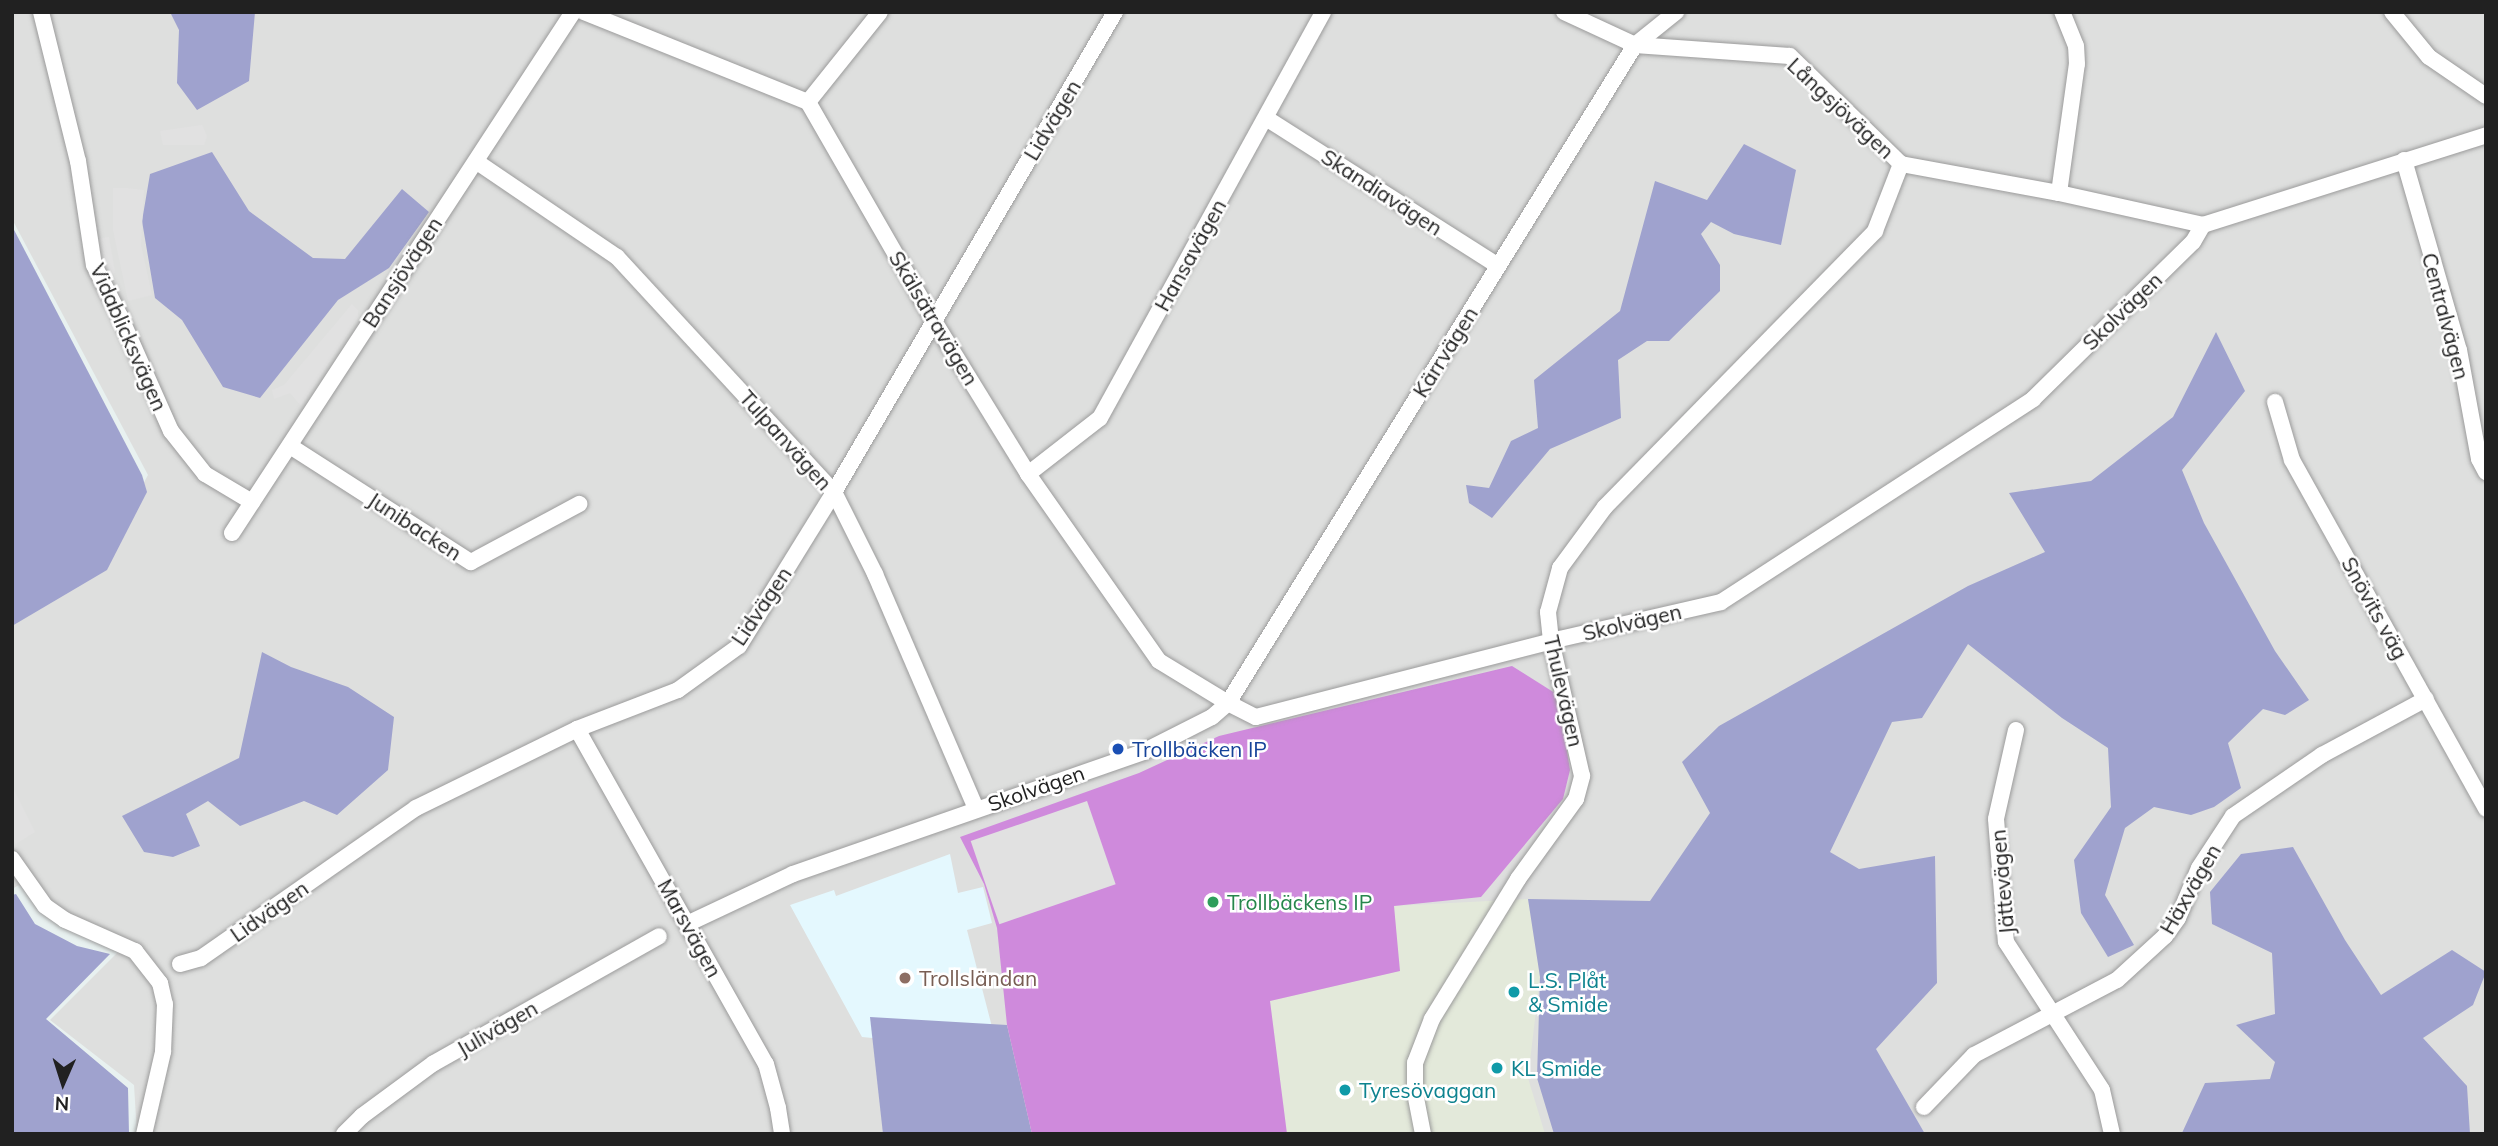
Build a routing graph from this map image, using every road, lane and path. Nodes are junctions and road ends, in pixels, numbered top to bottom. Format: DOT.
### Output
graph roads {
  1 [pos="41,12"];
  2 [pos="573,12"];
  3 [pos="584,12"];
  4 [pos="880,12"];
  5 [pos="1115,12"];
  6 [pos="1323,12"];
  7 [pos="1564,12"];
  8 [pos="1676,12"];
  9 [pos="2062,12"];
  10 [pos="2392,12"];
  11 [pos="1635,45"];
  12 [pos="2486,96"];
  13 [pos="808,102"];
  14 [pos="1266,118"];
  15 [pos="2486,135"];
  16 [pos="2404,160"];
  17 [pos="477,162"];
  18 [pos="1901,164"];
  19 [pos="2059,193"];
  20 [pos="2203,225"];
  21 [pos="1498,266"];
  22 [pos="934,321"];
  23 [pos="2275,402"];
  24 [pos="290,446"];
  25 [pos="2486,472"];
  26 [pos="1028,474"];
  27 [pos="834,492"];
  28 [pos="252,502"];
  29 [pos="579,504"];
  30 [pos="232,533"];
  31 [pos="1551,641"];
  32 [pos="2426,699"];
  33 [pos="1228,704"];
  34 [pos="577,729"];
  35 [pos="2016,730"];
  36 [pos="2486,808"];
  37 [pos="976,809"];
  38 [pos="12,859"];
  39 [pos="689,923"];
  40 [pos="659,936"];
  41 [pos="180,964"];
  42 [pos="2053,1013"];
  43 [pos="1924,1107"];
  44 [pos="144,1134"];
  45 [pos="344,1134"];
  46 [pos="782,1134"];
  47 [pos="1423,1134"];
  48 [pos="2112,1134"];
  1 -- 28 [label="street, Vidablicksvägen"];
  2 -- 17 [label="street, Bansjövägen"];
  3 -- 13 [label="street"];
  4 -- 13 [label="street"];
  5 -- 22 [label="street, Lidvägen"];
  6 -- 14 [label="street, Hansavägen"];
  7 -- 11 [label="street, Långsjövägen"];
  8 -- 11 [label="street, Kärrvägen"];
  9 -- 19 [label="street"];
  10 -- 12 [label="street"];
  11 -- 18 [label="street, Långsjövägen"];
  11 -- 21 [label="street, Kärrvägen"];
  13 -- 22 [label="street, Skälsätravägen"];
  14 -- 21 [label="street, Skandiavägen"];
  14 -- 26 [label="street, Hansavägen"];
  15 -- 16 [label="street"];
  16 -- 20 [label="street"];
  16 -- 25 [label="street, Centralvägen"];
  17 -- 24 [label="street, Bansjövägen"];
  17 -- 27 [label="street, Tulpanvägen"];
  18 -- 19 [label="street, Långsjövägen"];
  18 -- 31 [label="street, Thulevägen"];
  19 -- 20 [label="street, Långsjövägen"];
  20 -- 31 [label="street, Skolvägen"];
  21 -- 33 [label="street, Kärrvägen"];
  22 -- 26 [label="street, Skälsätravägen"];
  22 -- 27 [label="street, Lidvägen"];
  23 -- 32 [label="street, Snövits väg"];
  24 -- 28 [label="street, Bansjövägen"];
  24 -- 29 [label="street, Junibacken"];
  26 -- 33 [label="street, Skälsätravägen"];
  27 -- 34 [label="street, Lidvägen"];
  27 -- 37 [label="street, Tulpanvägen"];
  28 -- 30 [label="street, Bansjövägen"];
  31 -- 33 [label="street, Skolvägen"];
  31 -- 47 [label="street, Thulevägen"];
  32 -- 36 [label="street, Snövits väg"];
  32 -- 42 [label="street, Häxvägen"];
  33 -- 37 [label="street, Skolvägen"];
  34 -- 39 [label="street, Marsvägen"];
  34 -- 41 [label="street, Lidvägen"];
  35 -- 42 [label="street, Jättevägen"];
  37 -- 39 [label="street, Skolvägen"];
  38 -- 44 [label="street"];
  39 -- 46 [label="street, Marsvägen"];
  40 -- 45 [label="street, Julivägen"];
  42 -- 43 [label="street, Häxvägen"];
  42 -- 48 [label="street, Jättevägen"];
}
